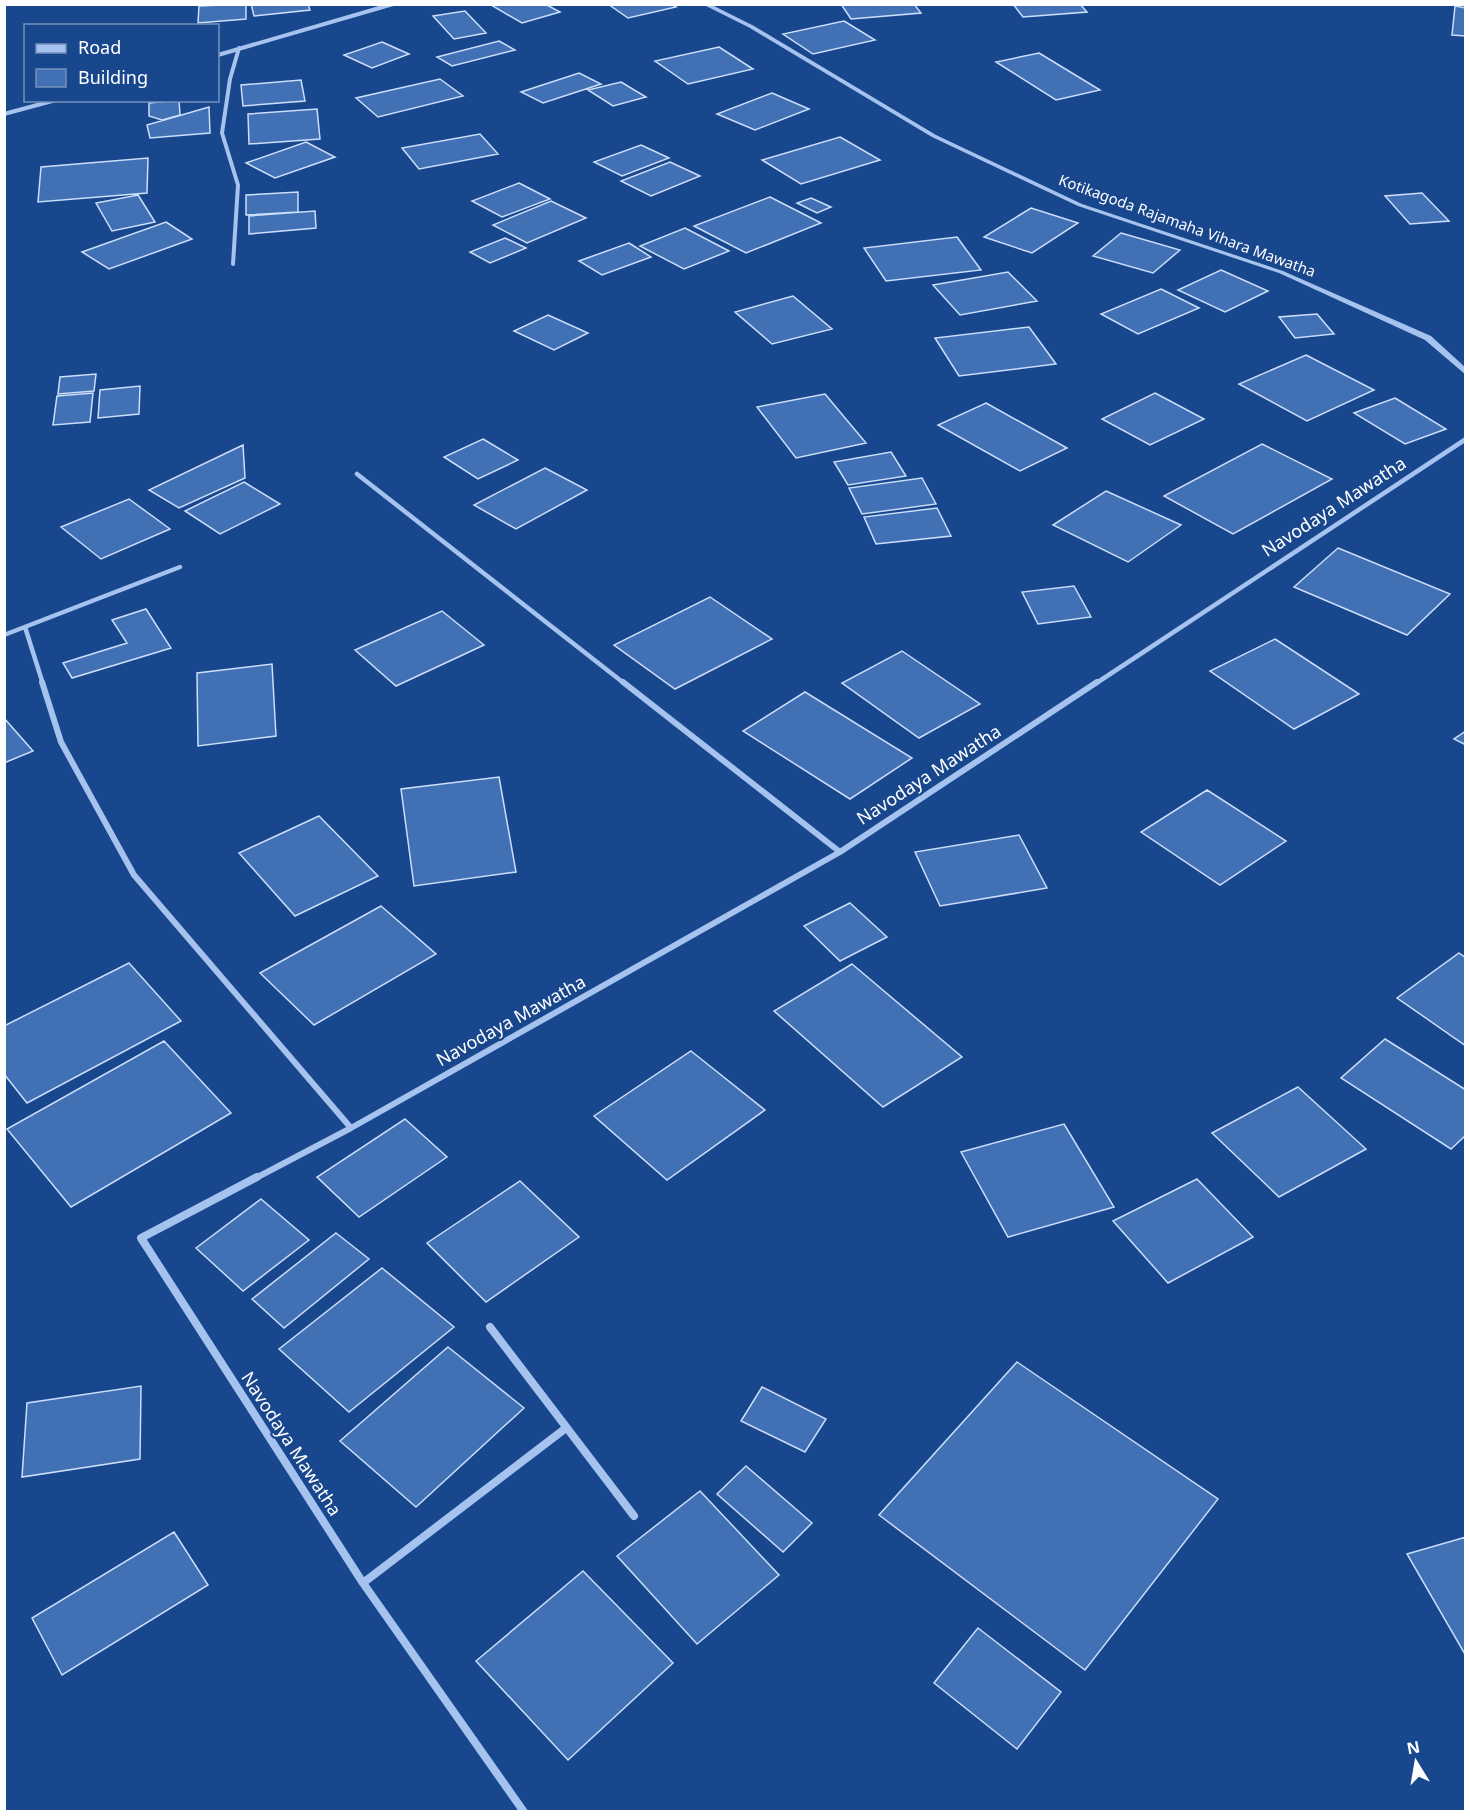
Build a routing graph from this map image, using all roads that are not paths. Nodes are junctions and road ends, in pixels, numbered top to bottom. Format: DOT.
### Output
graph roads {
  1 [pos="393,4"];
  2 [pos="704,4"];
  3 [pos="239,48"];
  4 [pos="219,55"];
  5 [pos="49,102"];
  6 [pos="4,114"];
  7 [pos="232,264"];
  8 [pos="1466,373"];
  9 [pos="1466,439"];
  10 [pos="357,474"];
  11 [pos="180,567"];
  12 [pos="25,627"];
  13 [pos="4,635"];
  14 [pos="840,852"];
  15 [pos="351,1128"];
  16 [pos="490,1327"];
  17 [pos="566,1428"];
  18 [pos="634,1516"];
  19 [pos="363,1583"];
  20 [pos="524,1812"];
  1 -- 3 [label="street"];
  2 -- 8 [label="street, Kotikagoda Rajamaha Vihara Mawatha"];
  3 -- 4 [label="street"];
  3 -- 7 [label="street"];
  5 -- 6 [label="street"];
  9 -- 14 [label="street, Navodaya Mawatha"];
  10 -- 14 [label="street"];
  11 -- 12 [label="street"];
  12 -- 13 [label="street"];
  12 -- 15 [label="street"];
  14 -- 15 [label="street, Navodaya Mawatha"];
  15 -- 19 [label="street, Navodaya Mawatha"];
  16 -- 17 [label="street"];
  17 -- 18 [label="street"];
  17 -- 19 [label="street"];
  19 -- 20 [label="street, Navodaya Mawatha"];
}
